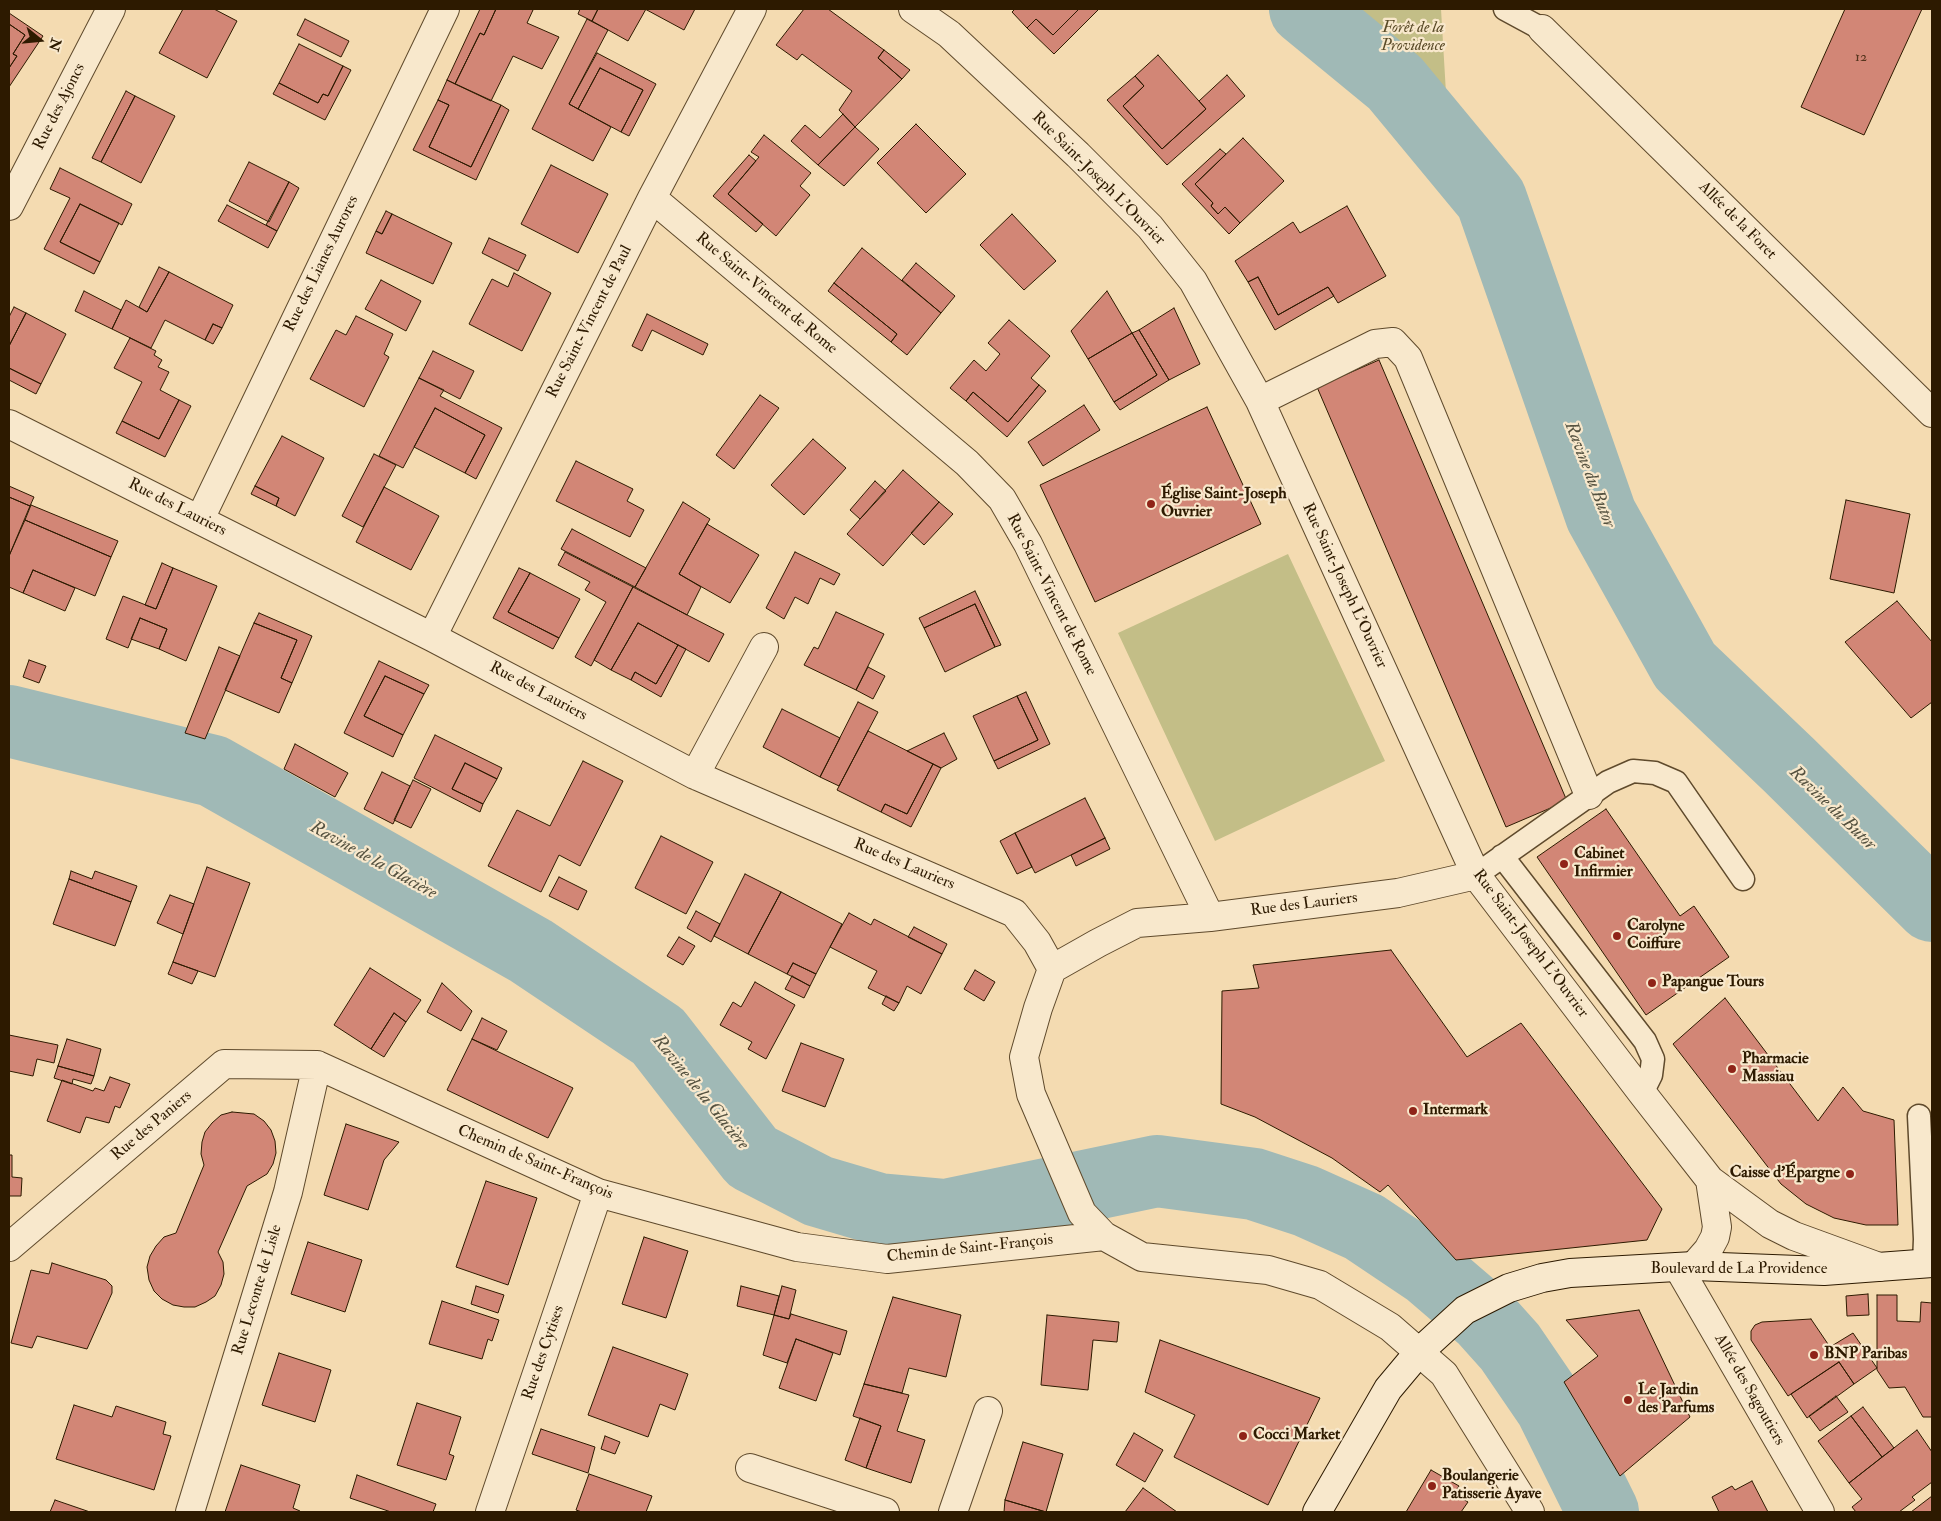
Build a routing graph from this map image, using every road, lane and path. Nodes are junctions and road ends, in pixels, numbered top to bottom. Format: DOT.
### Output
graph roads {
  1 [pos="111,9"];
  2 [pos="445,9"];
  3 [pos="752,9"];
  4 [pos="913,9"];
  5 [pos="1505,9"];
  6 [pos="1539,19"];
  7 [pos="652,198"];
  8 [pos="9,206"];
  9 [pos="1260,401"];
  10 [pos="1932,413"];
  11 [pos="9,424"];
  12 [pos="200,519"];
  13 [pos="432,637"];
  14 [pos="764,647"];
  15 [pos="695,774"];
  16 [pos="1589,795"];
  17 [pos="1502,856"];
  18 [pos="1476,875"];
  19 [pos="1743,879"];
  20 [pos="1210,917"];
  21 [pos="1052,969"];
  22 [pos="317,1065"];
  23 [pos="1642,1092"];
  24 [pos="1919,1116"];
  25 [pos="1710,1180"];
  26 [pos="598,1193"];
  27 [pos="1104,1236"];
  28 [pos="9,1247"];
  29 [pos="1928,1263"];
  30 [pos="1686,1267"];
  31 [pos="1880,1267"];
  32 [pos="1419,1352"];
  33 [pos="988,1411"];
  34 [pos="750,1468"];
  35 [pos="190,1512"];
  36 [pos="490,1512"];
  37 [pos="885,1512"];
  38 [pos="953,1512"];
  39 [pos="1317,1512"];
  40 [pos="1530,1512"];
  41 [pos="1820,1512"];
  1 -- 8 [label="street, Rue des Ajoncs"];
  2 -- 12 [label="street, Rue des Lianes Aurores"];
  3 -- 7 [label="street, Rue Saint-Vincent de Paul"];
  4 -- 9 [label="street, Rue Saint-Joseph L'Ouvrier"];
  5 -- 6 [label="lane"];
  6 -- 10 [label="street, Allée de la Foret"];
  7 -- 13 [label="street, Rue Saint-Vincent de Paul"];
  7 -- 20 [label="street, Rue Saint-Vincent de Rome"];
  9 -- 16 [label="street"];
  9 -- 18 [label="street, Rue Saint-Joseph L'Ouvrier"];
  11 -- 12 [label="street, Rue des Lauriers"];
  12 -- 13 [label="street, Rue des Lauriers"];
  13 -- 15 [label="street, Rue des Lauriers"];
  14 -- 15 [label="street"];
  15 -- 21 [label="street, Rue des Lauriers"];
  16 -- 17 [label="lane"];
  16 -- 19 [label="lane"];
  17 -- 18 [label="lane"];
  17 -- 23 [label="lane"];
  18 -- 20 [label="street, Rue des Lauriers"];
  18 -- 23 [label="street, Rue Saint-Joseph L'Ouvrier"];
  20 -- 21 [label="street, Rue des Lauriers"];
  21 -- 27 [label="street"];
  22 -- 26 [label="street, Chemin de Saint-François"];
  22 -- 28 [label="street, Rue des Paniers"];
  22 -- 35 [label="street, Rue Leconte de Lisle"];
  23 -- 25 [label="street, Rue Saint-Joseph L'Ouvrier"];
  24 -- 29 [label="lane"];
  25 -- 30 [label="street, Rue Saint-Joseph L'Ouvrier"];
  25 -- 31 [label="street, Rue Saint-Joseph L'Ouvrier"];
  26 -- 27 [label="street, Chemin de Saint-François"];
  26 -- 36 [label="street, Rue des Cytises"];
  27 -- 32 [label="street"];
  29 -- 31 [label="street, Boulevard de La Providence"];
  30 -- 31 [label="street, Boulevard de La Providence"];
  30 -- 32 [label="street, Boulevard de La Providence"];
  30 -- 41 [label="street, Allée des Sagoutiers"];
  32 -- 39 [label="street, Boulevard de La Providence"];
  32 -- 40 [label="street"];
  33 -- 38 [label="street"];
  34 -- 37 [label="street"];
}
